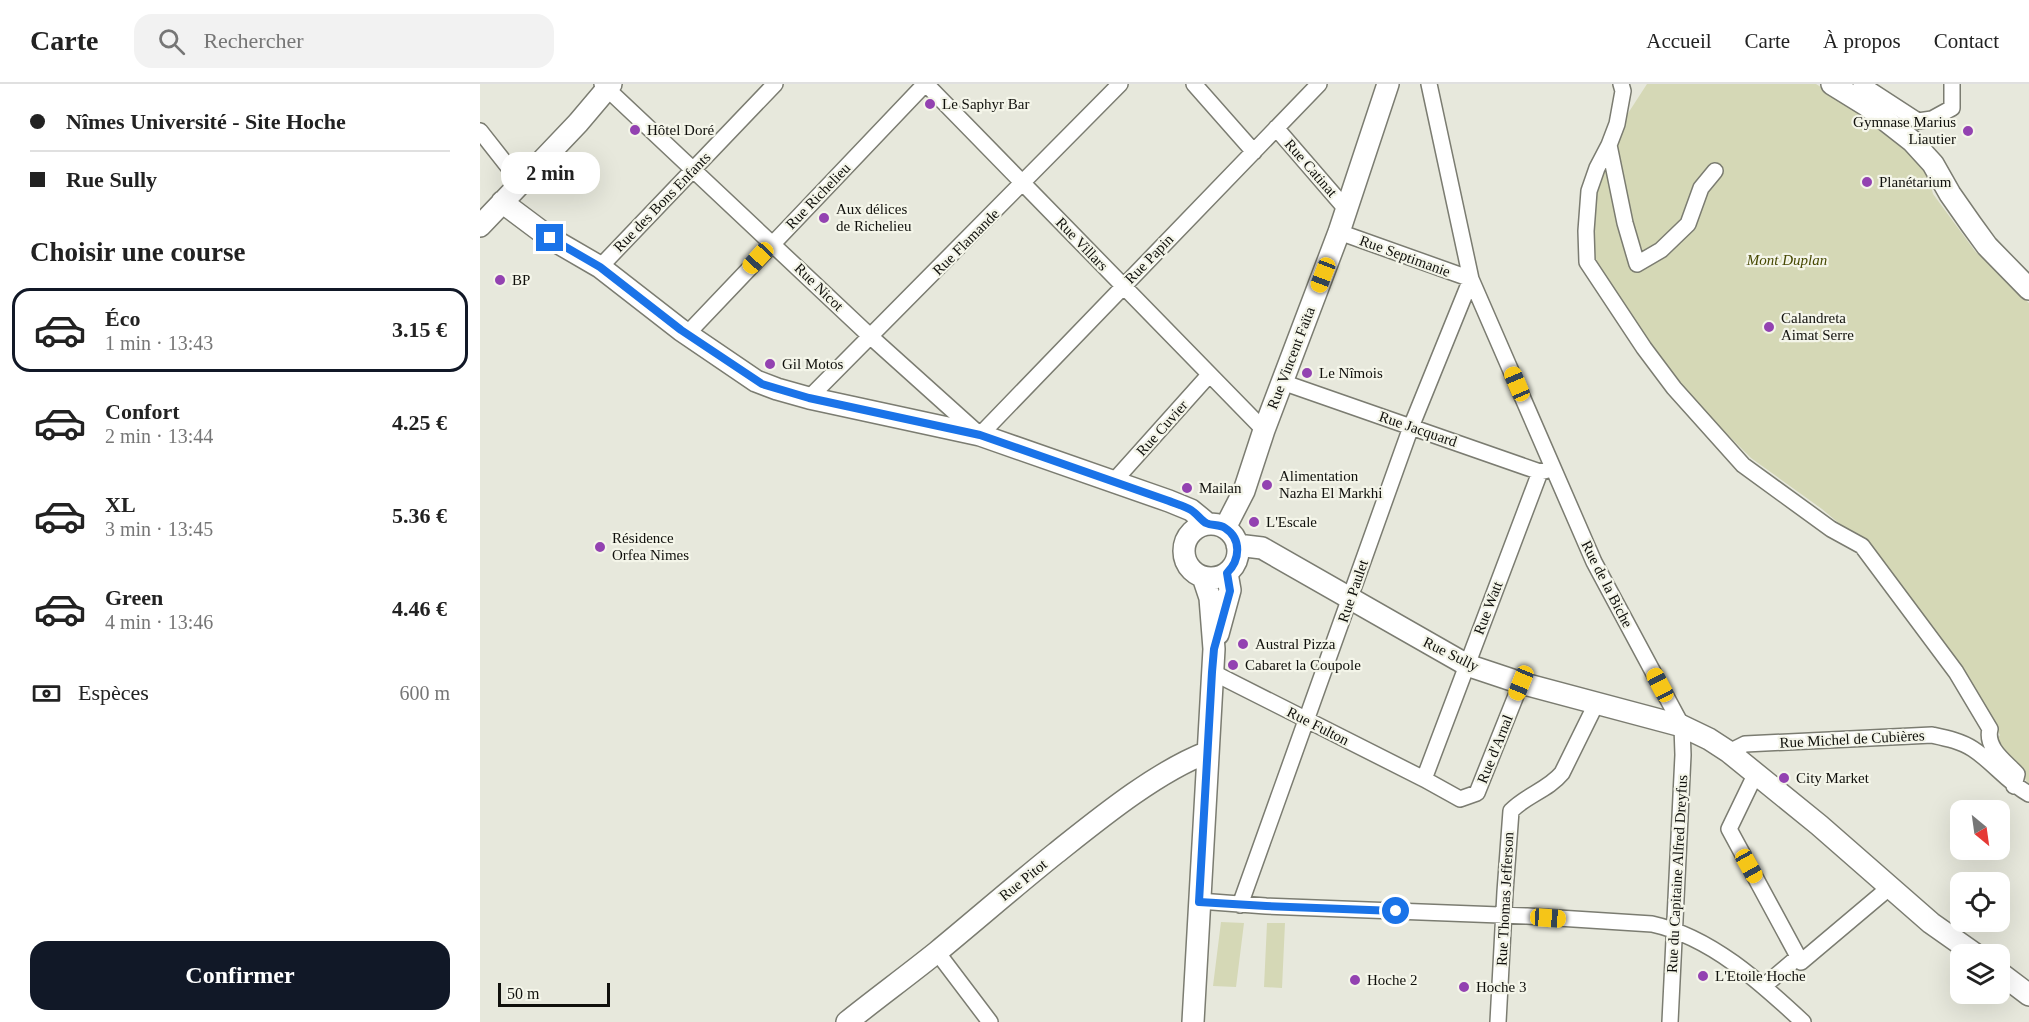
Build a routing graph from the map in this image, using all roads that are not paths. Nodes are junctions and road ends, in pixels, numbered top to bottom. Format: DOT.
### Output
graph roads {
  1 [pos="775,84"];
  2 [pos="926,84"];
  3 [pos="1120,84"];
  4 [pos="1194,84"];
  5 [pos="1318,84"];
  6 [pos="1388,84"];
  7 [pos="1429,84"];
  8 [pos="1621,84"];
  9 [pos="1832,84"];
  10 [pos="1862,84"];
  11 [pos="1952,84"];
  12 [pos="606,85"];
  13 [pos="1276,128"];
  14 [pos="480,131"];
  15 [pos="1609,145"];
  16 [pos="1254,152"];
  17 [pos="693,170"];
  18 [pos="1715,171"];
  19 [pos="520,183"];
  20 [pos="1023,183"];
  21 [pos="502,202"];
  22 [pos="1346,209"];
  23 [pos="480,226"];
  24 [pos="1339,232"];
  25 [pos="772,243"];
  26 [pos="600,267"];
  27 [pos="1472,279"];
  28 [pos="1123,286"];
  29 [pos="2029,289"];
  30 [pos="687,334"];
  31 [pos="871,337"];
  32 [pos="1209,375"];
  33 [pos="1282,382"];
  34 [pos="809,398"];
  35 [pos="1411,427"];
  36 [pos="1264,430"];
  37 [pos="980,435"];
  38 [pos="1547,470"];
  39 [pos="1114,481"];
  40 [pos="1169,501"];
  41 [pos="1223,532"];
  42 [pos="1186,541"];
  43 [pos="1227,573"];
  44 [pos="1203,577"];
  45 [pos="1349,600"];
  46 [pos="1214,649"];
  47 [pos="1467,665"];
  48 [pos="1212,672"];
  49 [pos="1521,683"];
  50 [pos="1597,702"];
  51 [pos="1307,720"];
  52 [pos="1682,726"];
  53 [pos="1208,752"];
  54 [pos="1730,752"];
  55 [pos="1755,773"];
  56 [pos="1424,779"];
  57 [pos="2014,786"];
  58 [pos="2029,794"];
  59 [pos="1890,887"];
  60 [pos="1199,902"];
  61 [pos="1240,905"];
  62 [pos="1504,915"];
  63 [pos="1673,929"];
  64 [pos="1961,944"];
  65 [pos="937,952"];
  66 [pos="1798,957"];
  67 [pos="2010,981"];
  68 [pos="1764,986"];
  69 [pos="2029,995"];
  70 [pos="847,1022"];
  71 [pos="990,1022"];
  72 [pos="1193,1022"];
  73 [pos="1498,1022"];
  74 [pos="1670,1022"];
  75 [pos="1803,1022"];
  1 -- 17 [label="street, Rue des Bons Enfants"];
  2 -- 20 [label="street, Rue Villars"];
  2 -- 25 [label="street, Rue Richelieu"];
  3 -- 20 [label="street, Rue Flamande"];
  4 -- 16 [label="street"];
  5 -- 13 [label="street, Rue Papin"];
  6 -- 22 [label="street, Rue Vincent Faïta"];
  7 -- 27 [label="street, Rue de la Biche"];
  8 -- 15 [label="street"];
  9 -- 29 [label="street"];
  10 -- 11 [label="street"];
  12 -- 17 [label="street, Rue Nicot"];
  12 -- 19 [label="street"];
  13 -- 16 [label="street, Rue Papin"];
  13 -- 22 [label="street, Rue Catinat"];
  14 -- 19 [label="street"];
  15 -- 18 [label="street"];
  15 -- 57 [label="street"];
  16 -- 28 [label="street, Rue Papin"];
  17 -- 25 [label="street, Rue Nicot"];
  17 -- 26 [label="street, Rue des Bons Enfants"];
  19 -- 21 [label="street"];
  20 -- 28 [label="street, Rue Villars"];
  20 -- 31 [label="street, Rue Flamande"];
  21 -- 23 [label="street"];
  21 -- 26 [label="street, Rue Sully"];
  22 -- 24 [label="street, Rue Vincent Faïta"];
  24 -- 27 [label="street, Rue Septimanie"];
  24 -- 33 [label="street, Rue Vincent Faïta"];
  25 -- 30 [label="street, Rue Richelieu"];
  25 -- 31 [label="street, Rue Nicot"];
  26 -- 30 [label="street, Rue Sully"];
  27 -- 35 [label="street, Rue Paulet"];
  27 -- 38 [label="street, Rue de la Biche"];
  28 -- 32 [label="street, Rue Villars"];
  28 -- 37 [label="street, Rue Papin"];
  30 -- 34 [label="street, Rue Sully"];
  31 -- 34 [label="street, Rue Flamande"];
  31 -- 37 [label="street, Rue Nicot"];
  32 -- 36 [label="street, Rue Villars"];
  32 -- 39 [label="street, Rue Cuvier"];
  33 -- 35 [label="street, Rue Jacquard"];
  33 -- 36 [label="street, Rue Vincent Faïta"];
  34 -- 37 [label="street, Rue Sully"];
  35 -- 38 [label="street, Rue Jacquard"];
  35 -- 45 [label="street, Rue Paulet"];
  36 -- 41 [label="street, Rue Vincent Faïta"];
  37 -- 39 [label="street, Rue Sully"];
  38 -- 47 [label="street, Rue Watt"];
  38 -- 52 [label="street, Rue de la Biche"];
  39 -- 40 [label="street, Rue Sully"];
  40 -- 41 [label="street, Rue Sully"];
  40 -- 42 [label="street"];
  41 -- 42 [label="street"];
  41 -- 43 [label="street"];
  41 -- 45 [label="street, Rue Sully"];
  42 -- 44 [label="street"];
  43 -- 44 [label="street"];
  43 -- 46 [label="street"];
  44 -- 46 [label="street"];
  45 -- 47 [label="street, Rue Sully"];
  45 -- 51 [label="street, Rue Paulet"];
  46 -- 48 [label="street"];
  47 -- 49 [label="street, Rue Sully"];
  47 -- 56 [label="street, Rue Watt"];
  48 -- 51 [label="street, Rue Fulton"];
  48 -- 53 [label="street"];
  49 -- 50 [label="street, Rue Sully"];
  49 -- 56 [label="street, Rue d'Arnal"];
  50 -- 52 [label="street, Rue Sully"];
  50 -- 62 [label="street, Rue Thomas Jefferson"];
  51 -- 56 [label="street, Rue Fulton"];
  51 -- 61 [label="street, Rue Paulet"];
  52 -- 54 [label="street"];
  52 -- 63 [label="street, Rue du Capitaine Alfred Dreyfus"];
  53 -- 60 [label="street"];
  53 -- 65 [label="street, Rue Pitot"];
  54 -- 55 [label="street"];
  54 -- 57 [label="street, Rue Michel de Cubières"];
  55 -- 59 [label="street"];
  55 -- 66 [label="street"];
  57 -- 58 [label="street, Rue Michel de Cubières"];
  59 -- 64 [label="street"];
  59 -- 66 [label="street"];
  60 -- 61 [label="street"];
  60 -- 72 [label="street"];
  61 -- 62 [label="street"];
  62 -- 63 [label="street"];
  62 -- 73 [label="street, Rue Thomas Jefferson"];
  63 -- 68 [label="street"];
  63 -- 74 [label="street, Rue du Capitaine Alfred Dreyfus"];
  65 -- 70 [label="street, Rue Pitot"];
  65 -- 71 [label="street"];
  66 -- 68 [label="street"];
  67 -- 69 [label="street"];
  68 -- 75 [label="street"];
}
